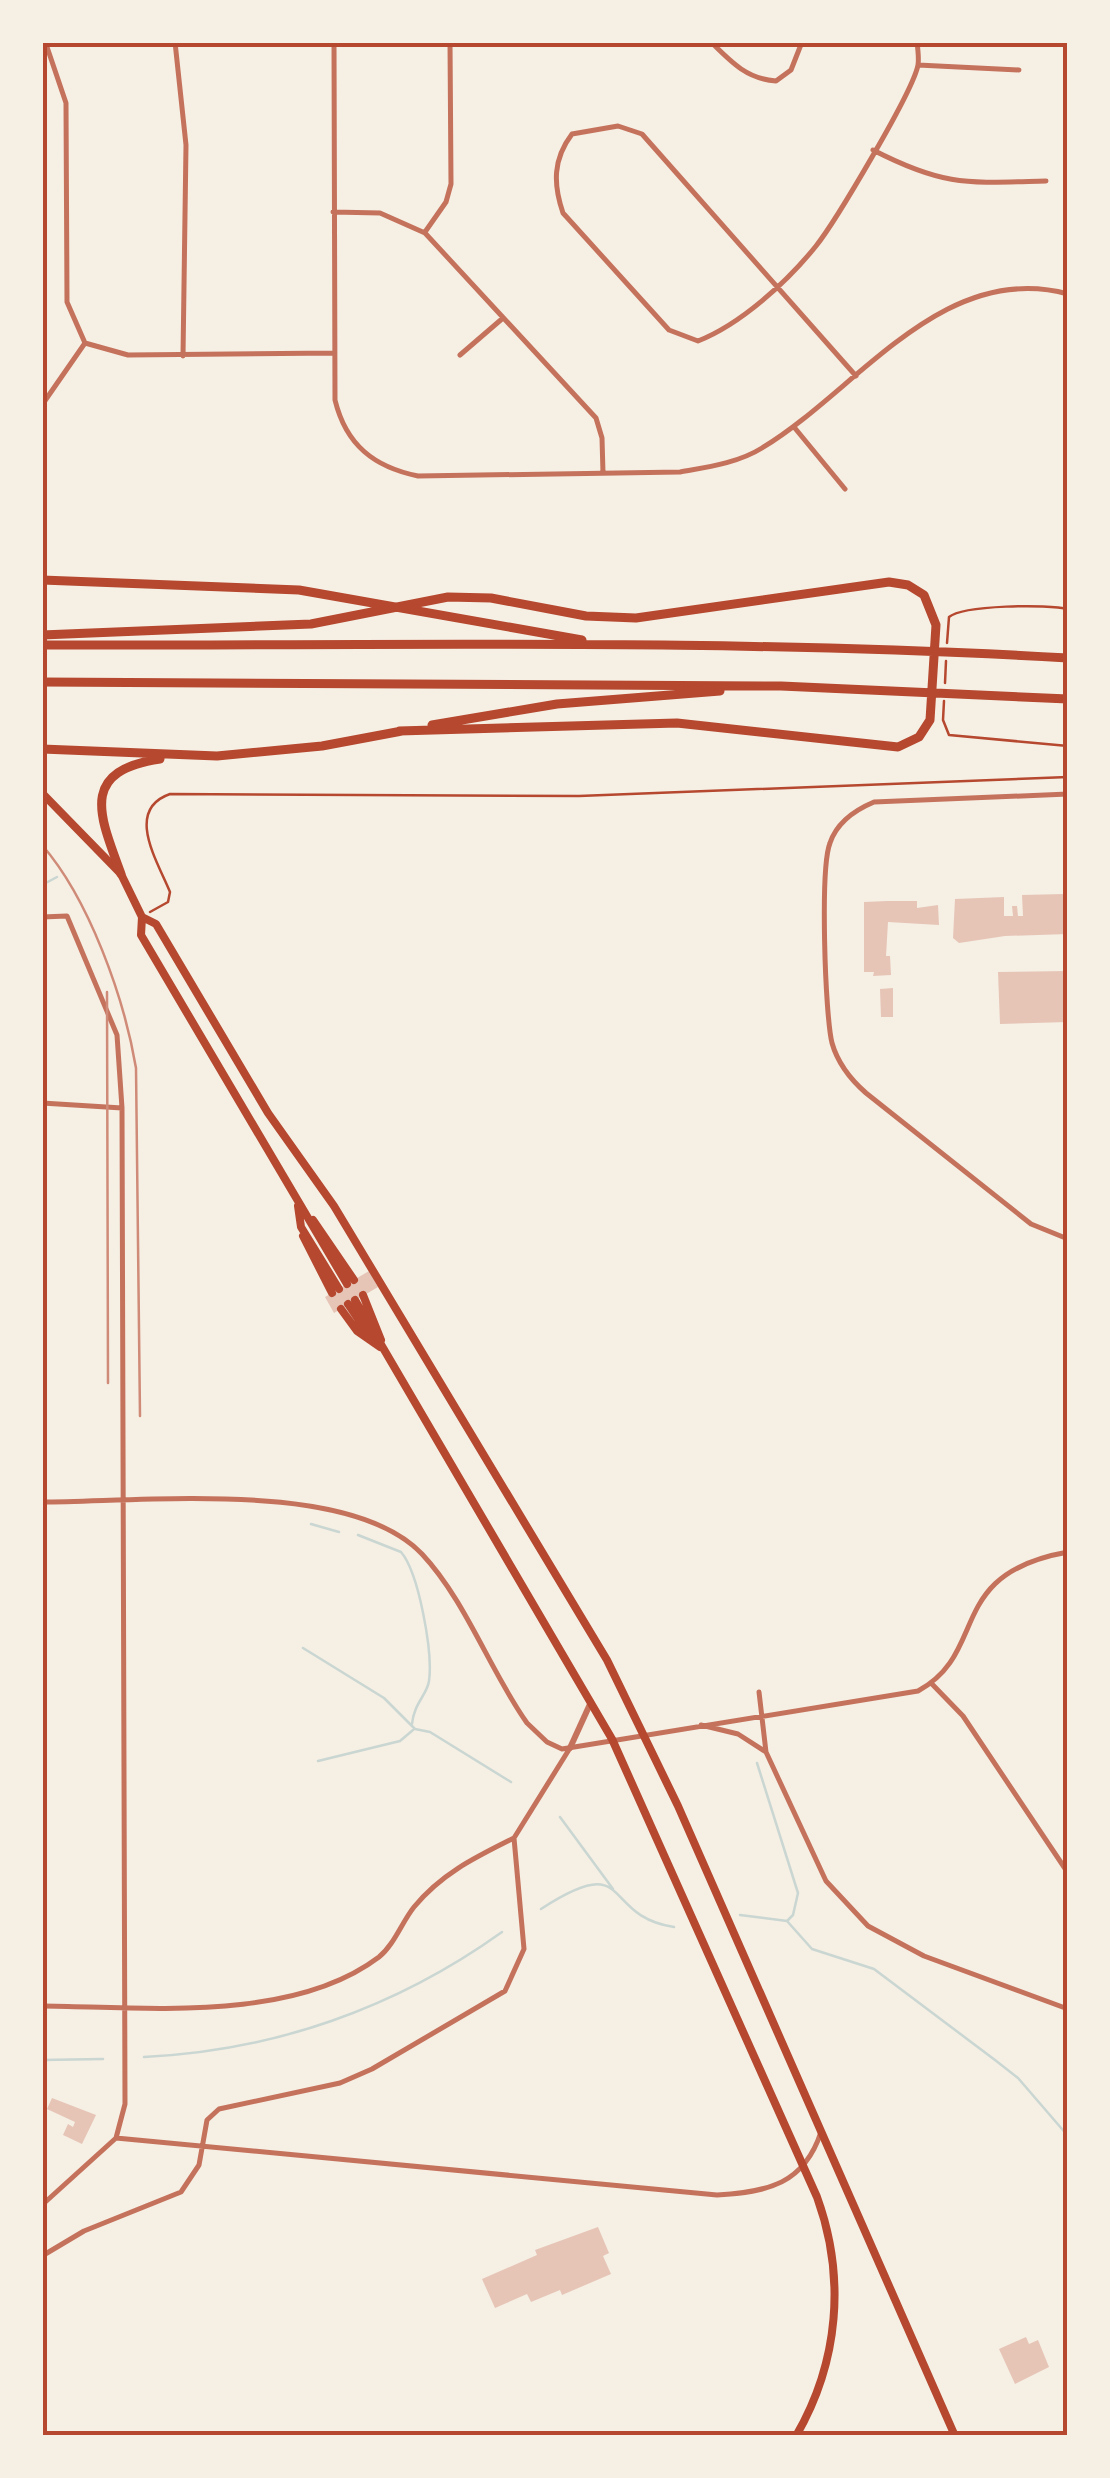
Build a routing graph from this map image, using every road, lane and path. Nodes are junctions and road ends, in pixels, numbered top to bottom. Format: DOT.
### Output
graph roads {
  1 [pos="175,42"];
  2 [pos="334,42"];
  3 [pos="450,42"];
  4 [pos="712,42"];
  5 [pos="802,42"];
  6 [pos="918,42"];
  7 [pos="46,43"];
  8 [pos="918,65"];
  9 [pos="1019,70"];
  10 [pos="873,150"];
  11 [pos="1046,180"];
  12 [pos="333,212"];
  13 [pos="425,233"];
  14 [pos="776,284"];
  15 [pos="1068,294"];
  16 [pos="503,318"];
  17 [pos="85,343"];
  18 [pos="335,353"];
  19 [pos="460,355"];
  20 [pos="184,356"];
  21 [pos="856,376"];
  22 [pos="42,405"];
  23 [pos="794,427"];
  24 [pos="603,473"];
  25 [pos="845,489"];
  26 [pos="42,580"];
  27 [pos="1068,609"];
  28 [pos="42,635"];
  29 [pos="42,645"];
  30 [pos="644,646"];
  31 [pos="1068,658"];
  32 [pos="42,682"];
  33 [pos="781,686"];
  34 [pos="1068,698"];
  35 [pos="399,731"];
  36 [pos="1068,746"];
  37 [pos="42,748"];
  38 [pos="179,756"];
  39 [pos="1068,777"];
  40 [pos="42,794"];
  41 [pos="1068,794"];
  42 [pos="122,874"];
  43 [pos="42,917"];
  44 [pos="142,917"];
  45 [pos="42,1103"];
  46 [pos="122,1108"];
  47 [pos="298,1201"];
  48 [pos="1068,1239"];
  49 [pos="383,1349"];
  50 [pos="42,1502"];
  51 [pos="124,1502"];
  52 [pos="1068,1552"];
  53 [pos="932,1684"];
  54 [pos="759,1692"];
  55 [pos="591,1701"];
  56 [pos="762,1715"];
  57 [pos="696,1724"];
  58 [pos="644,1732"];
  59 [pos="612,1739"];
  60 [pos="570,1748"];
  61 [pos="766,1752"];
  62 [pos="514,1838"];
  63 [pos="1068,1873"];
  64 [pos="42,2006"];
  65 [pos="123,2007"];
  66 [pos="1068,2009"];
  67 [pos="821,2132"];
  68 [pos="116,2138"];
  69 [pos="202,2146"];
  70 [pos="804,2168"];
  71 [pos="42,2205"];
  72 [pos="42,2256"];
  73 [pos="796,2436"];
  74 [pos="955,2436"];
  1 -- 20 [label="street"];
  2 -- 12 [label="street"];
  3 -- 13 [label="street"];
  4 -- 5 [label="street"];
  6 -- 8 [label="street"];
  7 -- 17 [label="street"];
  8 -- 9 [label="street"];
  8 -- 10 [label="street"];
  10 -- 11 [label="street"];
  10 -- 14 [label="street"];
  12 -- 13 [label="street"];
  12 -- 18 [label="street"];
  13 -- 16 [label="street"];
  14 -- 14 [label="street"];
  14 -- 21 [label="street"];
  15 -- 21 [label="street"];
  16 -- 19 [label="street"];
  16 -- 24 [label="street"];
  17 -- 20 [label="street"];
  17 -- 22 [label="street"];
  18 -- 20 [label="street"];
  18 -- 24 [label="street"];
  21 -- 23 [label="street"];
  23 -- 24 [label="street"];
  23 -- 25 [label="street"];
  26 -- 30 [label="highway"];
  27 -- 36 [label="path"];
  28 -- 35 [label="highway"];
  29 -- 30 [label="highway"];
  30 -- 31 [label="highway"];
  32 -- 33 [label="highway"];
  33 -- 34 [label="highway"];
  33 -- 35 [label="highway"];
  35 -- 38 [label="highway"];
  37 -- 38 [label="highway"];
  38 -- 42 [label="highway"];
  39 -- 44 [label="path"];
  40 -- 42 [label="main road"];
  41 -- 48 [label="street"];
  42 -- 44 [label="main road"];
  43 -- 46 [label="street"];
  44 -- 47 [label="main road"];
  44 -- 58 [label="main road"];
  45 -- 46 [label="street"];
  46 -- 51 [label="street"];
  47 -- 47 [label="main road"];
  49 -- 49 [label="main road"];
  49 -- 55 [label="main road"];
  50 -- 51 [label="street"];
  51 -- 60 [label="street"];
  51 -- 65 [label="street"];
  52 -- 53 [label="street"];
  53 -- 56 [label="street"];
  53 -- 63 [label="street"];
  54 -- 56 [label="street"];
  55 -- 59 [label="main road"];
  55 -- 60 [label="street"];
  56 -- 57 [label="street"];
  56 -- 61 [label="street"];
  57 -- 58 [label="street"];
  57 -- 61 [label="street"];
  58 -- 59 [label="street"];
  58 -- 67 [label="main road"];
  59 -- 60 [label="street"];
  59 -- 70 [label="main road"];
  60 -- 62 [label="street"];
  61 -- 66 [label="street"];
  62 -- 65 [label="street"];
  62 -- 69 [label="street"];
  64 -- 65 [label="street"];
  65 -- 68 [label="street"];
  67 -- 70 [label="street"];
  67 -- 74 [label="main road"];
  68 -- 69 [label="street"];
  68 -- 71 [label="street"];
  69 -- 70 [label="street"];
  69 -- 72 [label="street"];
  70 -- 73 [label="main road"];
}
